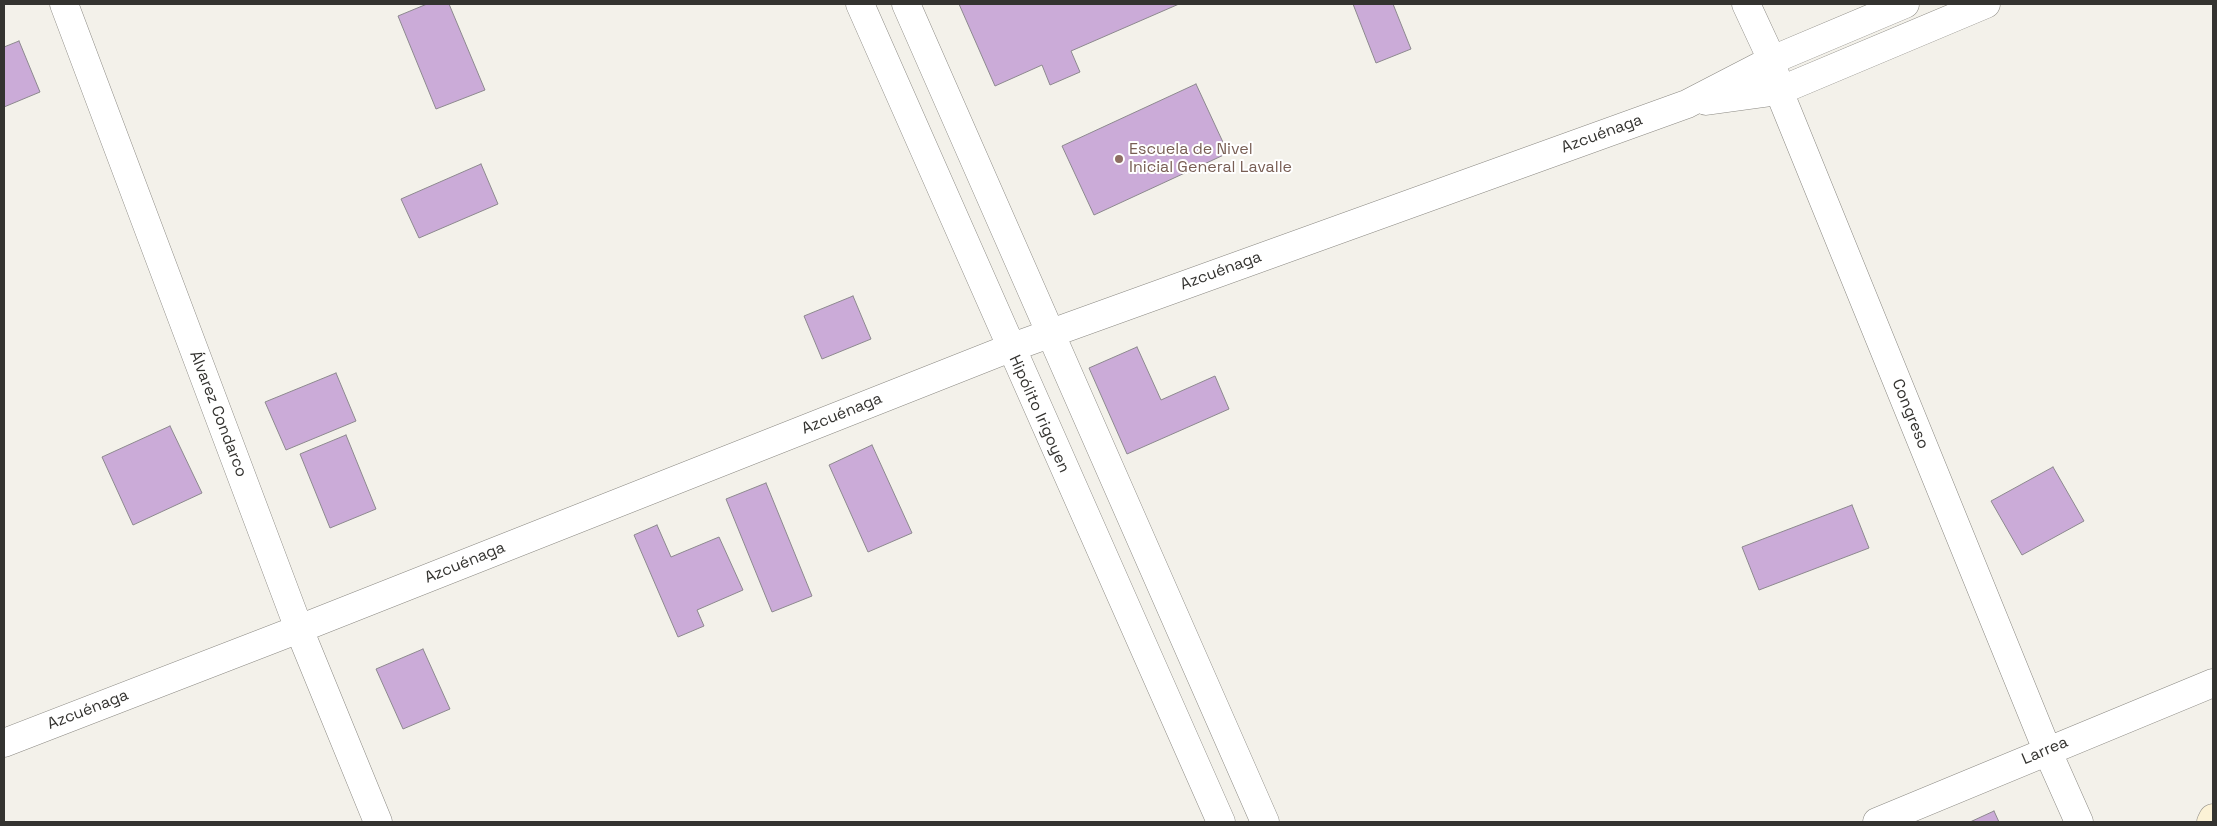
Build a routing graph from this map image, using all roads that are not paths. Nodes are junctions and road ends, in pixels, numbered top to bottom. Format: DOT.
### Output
graph roads {
  1 [pos="64,4"];
  2 [pos="860,4"];
  3 [pos="906,4"];
  4 [pos="1746,4"];
  5 [pos="1905,4"];
  6 [pos="1986,4"];
  7 [pos="1772,60"];
  8 [pos="1779,91"];
  9 [pos="1687,104"];
  10 [pos="1050,333"];
  11 [pos="1010,348"];
  12 [pos="299,629"];
  13 [pos="2213,683"];
  14 [pos="4,742"];
  15 [pos="2047,750"];
  16 [pos="2213,818"];
  17 [pos="378,822"];
  18 [pos="1221,822"];
  19 [pos="1265,822"];
  20 [pos="1877,822"];
  21 [pos="2079,822"];
  22 [pos="2211,822"];
  1 -- 12 [label="street, Álvarez Condarco"];
  2 -- 11 [label="street, Hipólito Irigoyen"];
  3 -- 10 [label="street"];
  4 -- 7 [label="street, Congreso"];
  5 -- 7 [label="street, Azcuénaga"];
  6 -- 8 [label="street, Azcuénaga"];
  7 -- 8 [label="street, Congreso"];
  7 -- 9 [label="street, Azcuénaga"];
  8 -- 9 [label="street, Azcuénaga"];
  8 -- 15 [label="street, Congreso"];
  9 -- 10 [label="street, Azcuénaga"];
  10 -- 11 [label="street, Azcuénaga"];
  10 -- 19 [label="street"];
  11 -- 12 [label="street, Azcuénaga"];
  11 -- 18 [label="street, Hipólito Irigoyen"];
  12 -- 14 [label="street, Azcuénaga"];
  12 -- 17 [label="street, Álvarez Condarco"];
  13 -- 15 [label="street, Larrea"];
  15 -- 20 [label="street, Larrea"];
  15 -- 21 [label="street, Congreso"];
  16 -- 22 [label="main road"];
}
